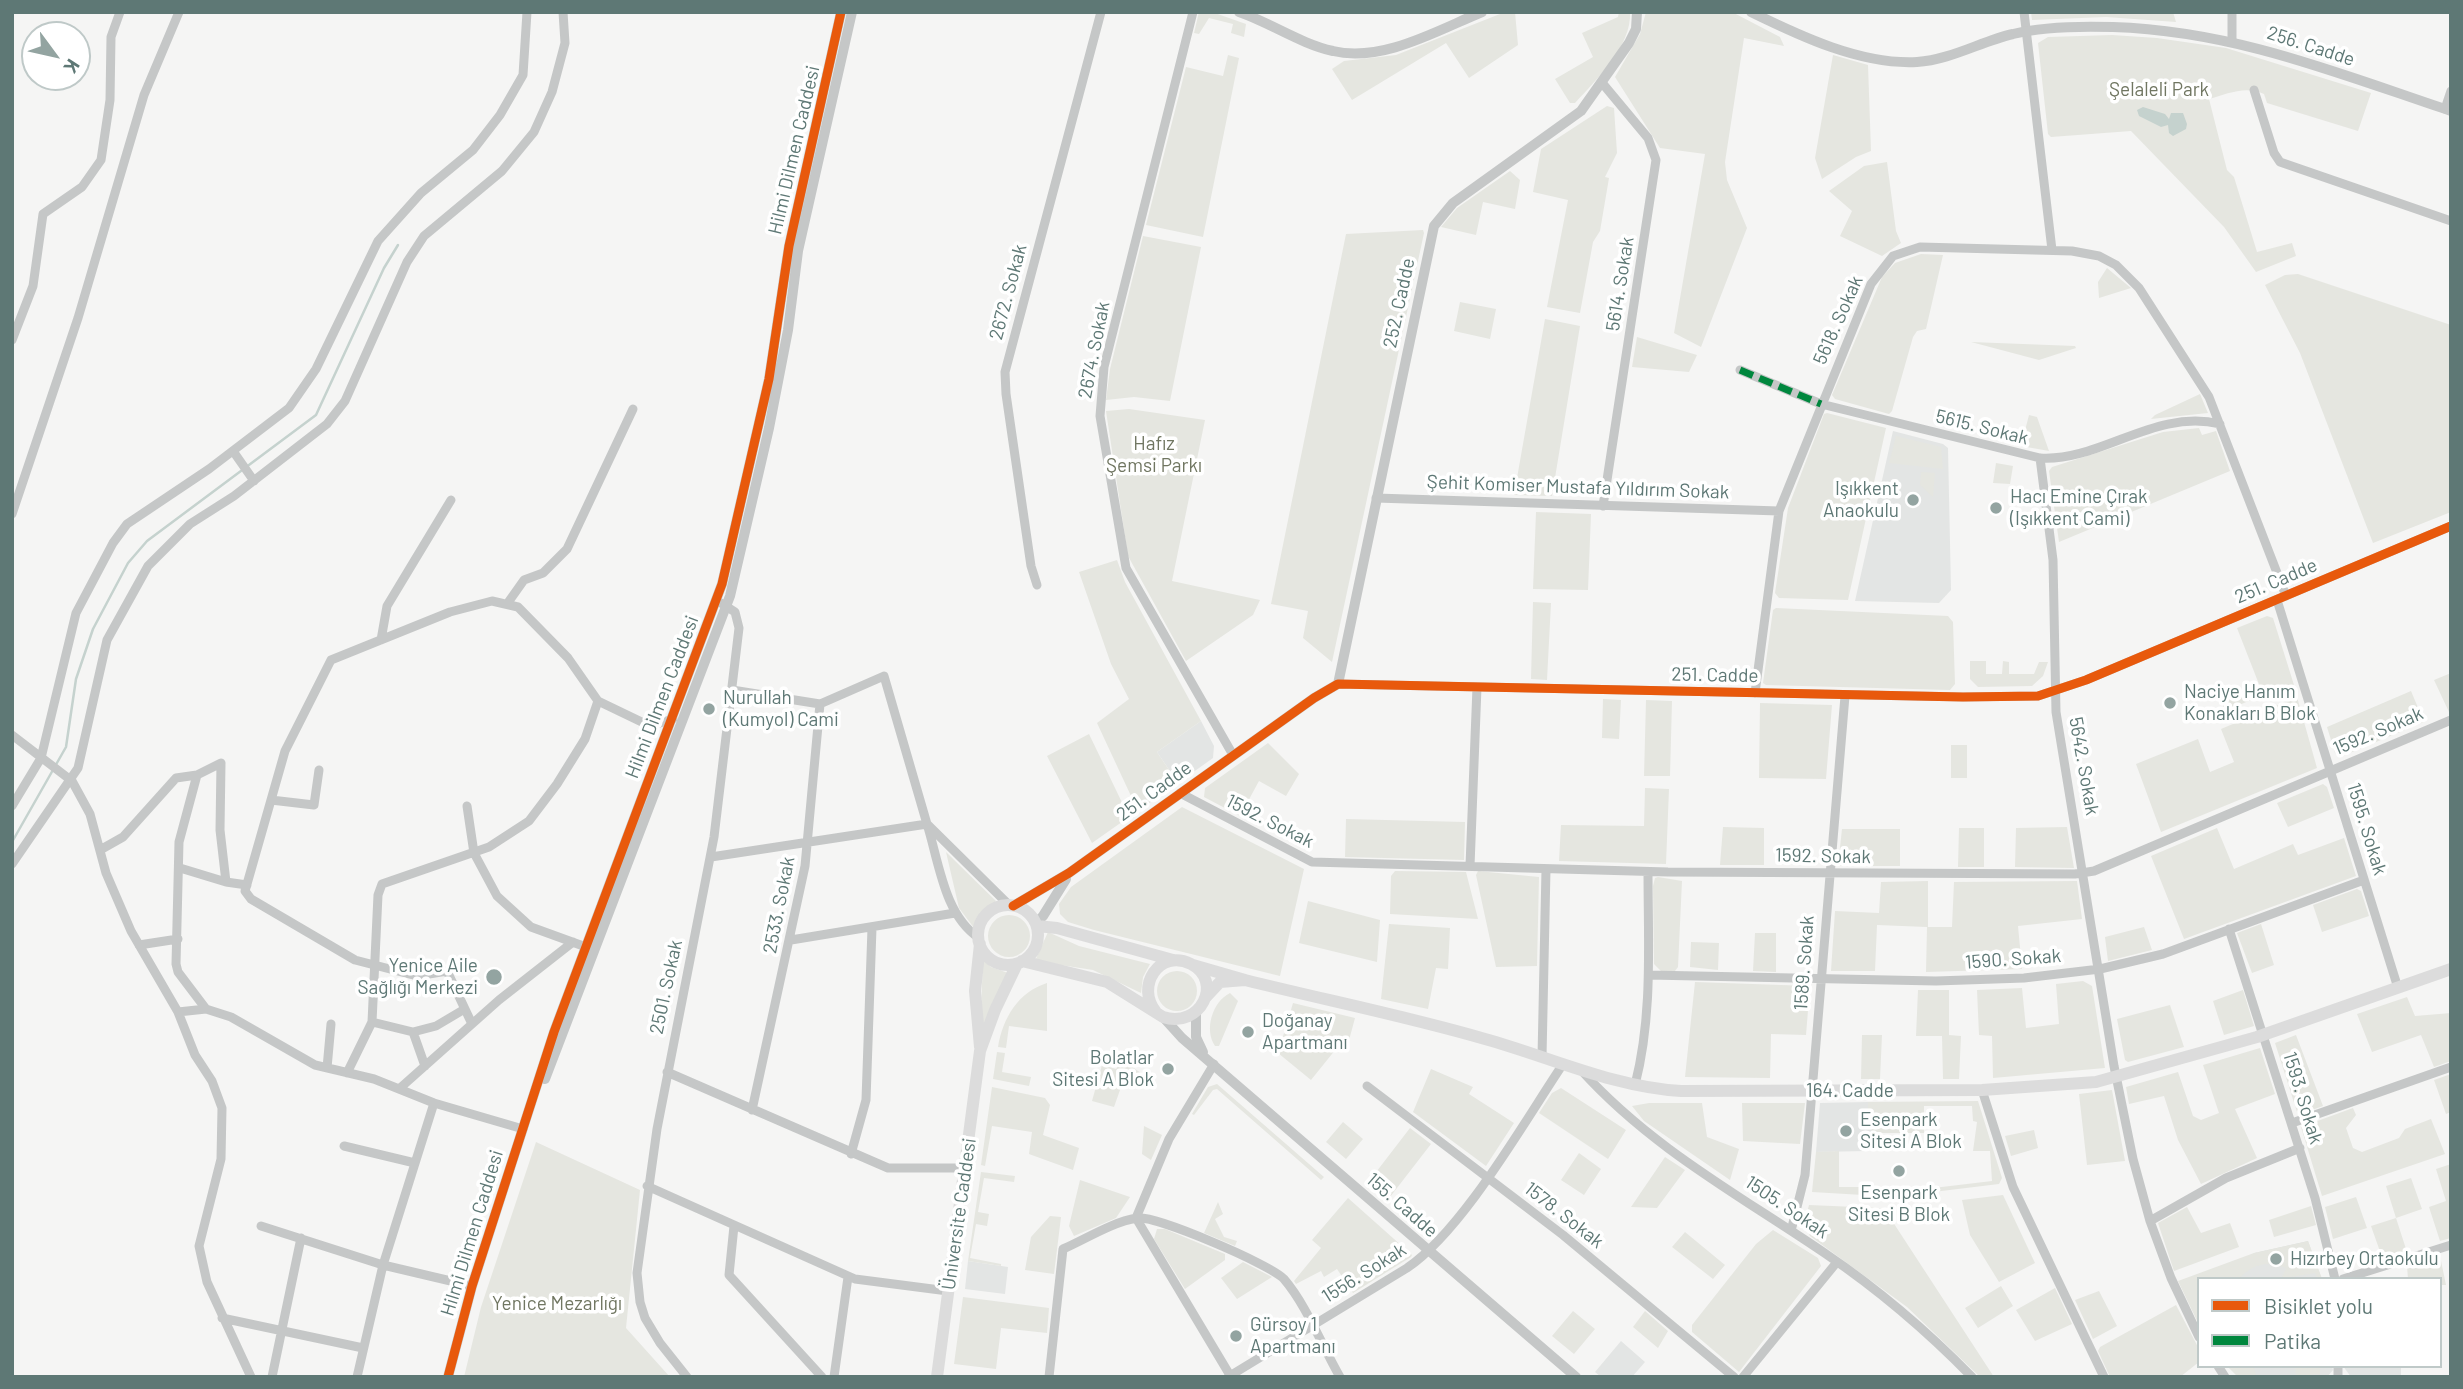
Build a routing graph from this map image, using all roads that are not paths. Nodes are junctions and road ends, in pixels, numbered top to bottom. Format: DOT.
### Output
graph roads {
  1 [pos="120,12"];
  2 [pos="179,12"];
  3 [pos="527,12"];
  4 [pos="563,12"];
  5 [pos="1101,12"];
  6 [pos="1193,12"];
  7 [pos="1239,12"];
  8 [pos="1482,12"];
  9 [pos="1637,12"];
  10 [pos="1751,12"];
  11 [pos="2024,12"];
  12 [pos="2232,12"];
  13 [pos="846,15"];
  14 [pos="2026,31"];
  15 [pos="2232,40"];
  16 [pos="1603,84"];
  17 [pos="2254,90"];
  18 [pos="2451,91"];
  19 [pos="2448,110"];
  20 [pos="2451,220"];
  21 [pos="2052,250"];
  22 [pos="12,340"];
  23 [pos="1740,370"];
  24 [pos="1821,404"];
  25 [pos="633,409"];
  26 [pos="2220,424"];
  27 [pos="234,452"];
  28 [pos="2040,458"];
  29 [pos="254,481"];
  30 [pos="1376,498"];
  31 [pos="452,499"];
  32 [pos="1603,506"];
  33 [pos="1779,511"];
  34 [pos="12,514"];
  35 [pos="2451,526"];
  36 [pos="1037,585"];
  37 [pos="2282,598"];
  38 [pos="721,603"];
  39 [pos="507,604"];
  40 [pos="381,640"];
  41 [pos="1338,684"];
  42 [pos="1477,687"];
  43 [pos="732,690"];
  44 [pos="2056,692"];
  45 [pos="1755,693"];
  46 [pos="1845,696"];
  47 [pos="598,701"];
  48 [pos="820,704"];
  49 [pos="673,719"];
  50 [pos="2451,720"];
  51 [pos="12,735"];
  52 [pos="1233,755"];
  53 [pos="41,758"];
  54 [pos="319,770"];
  55 [pos="2330,771"];
  56 [pos="197,775"];
  57 [pos="72,781"];
  58 [pos="1181,793"];
  59 [pos="271,800"];
  60 [pos="12,806"];
  61 [pos="467,806"];
  62 [pos="927,824"];
  63 [pos="807,844"];
  64 [pos="100,850"];
  65 [pos="474,853"];
  66 [pos="711,857"];
  67 [pos="12,864"];
  68 [pos="1470,866"];
  69 [pos="180,868"];
  70 [pos="1546,869"];
  71 [pos="1648,872"];
  72 [pos="1069,873"];
  73 [pos="1828,874"];
  74 [pos="2085,874"];
  75 [pos="2364,880"];
  76 [pos="226,882"];
  77 [pos="247,885"];
  78 [pos="1011,905"];
  79 [pos="955,913"];
  80 [pos="1036,924"];
  81 [pos="872,928"];
  82 [pos="2229,929"];
  83 [pos="178,939"];
  84 [pos="791,940"];
  85 [pos="979,941"];
  86 [pos="573,942"];
  87 [pos="139,945"];
  88 [pos="586,947"];
  89 [pos="1173,960"];
  90 [pos="1020,962"];
  91 [pos="374,965"];
  92 [pos="1192,965"];
  93 [pos="2451,969"];
  94 [pos="2100,970"];
  95 [pos="1648,975"];
  96 [pos="1245,980"];
  97 [pos="1820,980"];
  98 [pos="2398,988"];
  99 [pos="1206,997"];
  100 [pos="206,1009"];
  101 [pos="463,1010"];
  102 [pos="178,1012"];
  103 [pos="1196,1013"];
  104 [pos="1159,1015"];
  105 [pos="372,1022"];
  106 [pos="331,1024"];
  107 [pos="472,1024"];
  108 [pos="413,1032"];
  109 [pos="2265,1035"];
  110 [pos="981,1051"];
  111 [pos="1542,1057"];
  112 [pos="1210,1060"];
  113 [pos="1563,1063"];
  114 [pos="425,1066"];
  115 [pos="2451,1067"];
  116 [pos="327,1068"];
  117 [pos="1580,1069"];
  118 [pos="667,1072"];
  119 [pos="347,1073"];
  120 [pos="2117,1078"];
  121 [pos="1635,1084"];
  122 [pos="1367,1086"];
  123 [pos="399,1089"];
  124 [pos="1982,1090"];
  125 [pos="1813,1091"];
  126 [pos="434,1103"];
  127 [pos="531,1106"];
  128 [pos="752,1110"];
  129 [pos="2292,1123"];
  130 [pos="523,1129"];
  131 [pos="344,1146"];
  132 [pos="2300,1148"];
  133 [pos="851,1154"];
  134 [pos="415,1163"];
  135 [pos="966,1168"];
  136 [pos="1488,1177"];
  137 [pos="647,1186"];
  138 [pos="1136,1218"];
  139 [pos="2150,1221"];
  140 [pos="261,1226"];
  141 [pos="734,1226"];
  142 [pos="1791,1231"];
  143 [pos="300,1238"];
  144 [pos="2451,1245"];
  145 [pos="1429,1251"];
  146 [pos="1837,1262"];
  147 [pos="383,1265"];
  148 [pos="848,1277"];
  149 [pos="2334,1277"];
  150 [pos="2349,1277"];
  151 [pos="472,1286"];
  152 [pos="948,1291"];
  153 [pos="222,1318"];
  154 [pos="1312,1326"];
  155 [pos="282,1329"];
  156 [pos="2197,1332"];
  157 [pos="363,1348"];
  158 [pos="1230,1376"];
  159 [pos="251,1377"];
  160 [pos="272,1377"];
  161 [pos="357,1377"];
  162 [pos="448,1377"];
  163 [pos="687,1377"];
  164 [pos="822,1377"];
  165 [pos="834,1377"];
  166 [pos="937,1377"];
  167 [pos="1049,1377"];
  168 [pos="1340,1377"];
  169 [pos="1576,1377"];
  170 [pos="1734,1377"];
  171 [pos="1743,1377"];
  172 [pos="1972,1377"];
  173 [pos="2104,1377"];
  1 -- 22 [label="street"];
  2 -- 34 [label="street"];
  3 -- 27 [label="street"];
  4 -- 29 [label="street"];
  5 -- 36 [label="street, 2672. Sokak"];
  6 -- 52 [label="street, 2674. Sokak"];
  7 -- 8 [label="street"];
  9 -- 16 [label="street, 252. Cadde"];
  10 -- 14 [label="street, 256. Cadde"];
  11 -- 14 [label="street"];
  12 -- 15 [label="street"];
  13 -- 38 [label="street, Hilmi Dilmen Caddesi"];
  14 -- 15 [label="street, 256. Cadde"];
  14 -- 21 [label="street"];
  15 -- 19 [label="street, 256. Cadde"];
  16 -- 30 [label="street, 252. Cadde"];
  16 -- 32 [label="street, 5614. Sokak"];
  17 -- 20 [label="street"];
  18 -- 19 [label="street"];
  21 -- 24 [label="street, 5618. Sokak"];
  21 -- 26 [label="street, 5618. Sokak"];
  23 -- 24 [label="street, 5615. Sokak"];
  24 -- 28 [label="street, 5615. Sokak"];
  24 -- 33 [label="street, 5618. Sokak"];
  25 -- 39 [label="street"];
  26 -- 28 [label="street, 5615. Sokak"];
  26 -- 37 [label="street, 1595. Sokak"];
  27 -- 29 [label="street"];
  27 -- 53 [label="street"];
  28 -- 44 [label="street, 5642. Sokak"];
  29 -- 57 [label="street"];
  30 -- 32 [label="street, Şehit Komiser Mustafa Yıldırım Sokak"];
  30 -- 41 [label="street, 252. Cadde"];
  31 -- 40 [label="street"];
  32 -- 33 [label="street, Şehit Komiser Mustafa Yıldırım Sokak"];
  33 -- 45 [label="street, 5618. Sokak"];
  35 -- 37 [label="street, 251. Cadde"];
  37 -- 44 [label="street, 251. Cadde"];
  37 -- 55 [label="street, 1595. Sokak"];
  38 -- 43 [label="street, 2501. Sokak"];
  38 -- 49 [label="street, Hilmi Dilmen Caddesi"];
  38 -- 127 [label="street, Hilmi Dilmen Caddesi"];
  39 -- 40 [label="street"];
  39 -- 47 [label="street"];
  40 -- 59 [label="street"];
  41 -- 42 [label="street, 251. Cadde"];
  41 -- 52 [label="street, 251. Cadde"];
  42 -- 45 [label="street, 251. Cadde"];
  42 -- 68 [label="street"];
  43 -- 48 [label="street"];
  43 -- 66 [label="street, 2501. Sokak"];
  44 -- 46 [label="street, 251. Cadde"];
  44 -- 74 [label="street, 5642. Sokak"];
  45 -- 46 [label="street, 251. Cadde"];
  46 -- 73 [label="street, 1589. Sokak"];
  47 -- 49 [label="street"];
  47 -- 65 [label="street"];
  48 -- 62 [label="street"];
  48 -- 63 [label="street, 2533. Sokak"];
  49 -- 88 [label="street, Hilmi Dilmen Caddesi"];
  50 -- 55 [label="street, 1592. Sokak"];
  51 -- 53 [label="street"];
  52 -- 58 [label="street, 251. Cadde"];
  53 -- 57 [label="street"];
  53 -- 60 [label="street"];
  54 -- 59 [label="street"];
  55 -- 74 [label="street, 1592. Sokak"];
  55 -- 75 [label="street, 1595. Sokak"];
  56 -- 64 [label="street"];
  56 -- 69 [label="street"];
  56 -- 76 [label="street"];
  57 -- 64 [label="street"];
  57 -- 67 [label="street"];
  58 -- 68 [label="street, 1592. Sokak"];
  58 -- 72 [label="street, 251. Cadde"];
  59 -- 77 [label="street"];
  61 -- 65 [label="street"];
  62 -- 63 [label="street"];
  62 -- 78 [label="street"];
  62 -- 79 [label="street"];
  63 -- 66 [label="street"];
  63 -- 84 [label="street, 2533. Sokak"];
  64 -- 87 [label="street"];
  65 -- 86 [label="street"];
  65 -- 91 [label="street"];
  66 -- 118 [label="street, 2501. Sokak"];
  68 -- 70 [label="street, 1592. Sokak"];
  69 -- 76 [label="street"];
  69 -- 83 [label="street"];
  70 -- 71 [label="street, 1592. Sokak"];
  70 -- 111 [label="street"];
  71 -- 73 [label="street, 1592. Sokak"];
  71 -- 95 [label="street"];
  72 -- 78 [label="street, 251. Cadde"];
  72 -- 80 [label="street, 251. Cadde"];
  73 -- 74 [label="street, 1592. Sokak"];
  73 -- 97 [label="street, 1589. Sokak"];
  74 -- 94 [label="street, 5642. Sokak"];
  75 -- 82 [label="street, 1590. Sokak"];
  75 -- 98 [label="street, 1595. Sokak"];
  76 -- 77 [label="street"];
  77 -- 91 [label="street"];
  78 -- 80 [label="main road"];
  78 -- 85 [label="main road"];
  79 -- 81 [label="street"];
  79 -- 85 [label="street"];
  80 -- 89 [label="main road"];
  80 -- 90 [label="main road"];
  81 -- 84 [label="street"];
  81 -- 133 [label="street"];
  82 -- 94 [label="street, 1590. Sokak"];
  82 -- 109 [label="street, 1593. Sokak"];
  83 -- 87 [label="street"];
  83 -- 100 [label="street"];
  84 -- 128 [label="street, 2533. Sokak"];
  85 -- 90 [label="main road"];
  85 -- 110 [label="main road, Üniversite Caddesi"];
  86 -- 88 [label="street"];
  86 -- 107 [label="street"];
  87 -- 102 [label="street"];
  88 -- 127 [label="street, Hilmi Dilmen Caddesi"];
  89 -- 92 [label="main road"];
  89 -- 104 [label="main road"];
  90 -- 104 [label="main road"];
  90 -- 110 [label="main road, Üniversite Caddesi"];
  91 -- 101 [label="street"];
  91 -- 105 [label="street"];
  92 -- 96 [label="main road, 164. Cadde"];
  92 -- 99 [label="main road"];
  93 -- 98 [label="main road, 164. Cadde"];
  94 -- 97 [label="street, 1590. Sokak"];
  94 -- 120 [label="street, 5642. Sokak"];
  95 -- 97 [label="street, 1590. Sokak"];
  95 -- 121 [label="street"];
  96 -- 99 [label="main road, 164. Cadde"];
  96 -- 111 [label="main road, 164. Cadde"];
  97 -- 125 [label="street, 1589. Sokak"];
  98 -- 109 [label="main road, 164. Cadde"];
  99 -- 103 [label="main road"];
  100 -- 102 [label="street"];
  100 -- 116 [label="street"];
  101 -- 107 [label="street"];
  101 -- 108 [label="street"];
  102 -- 153 [label="street"];
  103 -- 104 [label="main road"];
  103 -- 112 [label="street"];
  104 -- 112 [label="street, 155. Cadde"];
  105 -- 108 [label="street"];
  105 -- 119 [label="street"];
  106 -- 116 [label="street"];
  107 -- 114 [label="street"];
  108 -- 114 [label="street"];
  109 -- 120 [label="main road, 164. Cadde"];
  109 -- 129 [label="street, 1593. Sokak"];
  110 -- 135 [label="main road, Üniversite Caddesi"];
  111 -- 113 [label="main road, 164. Cadde"];
  112 -- 138 [label="street"];
  112 -- 145 [label="street, 155. Cadde"];
  113 -- 117 [label="main road, 164. Cadde"];
  113 -- 136 [label="street, 1556. Sokak"];
  114 -- 123 [label="street"];
  115 -- 129 [label="street"];
  116 -- 119 [label="street"];
  117 -- 121 [label="main road, 164. Cadde"];
  117 -- 142 [label="street, 1505. Sokak"];
  118 -- 128 [label="street"];
  118 -- 137 [label="street, 2501. Sokak"];
  119 -- 123 [label="street"];
  120 -- 124 [label="main road, 164. Cadde"];
  120 -- 139 [label="street, 5642. Sokak"];
  121 -- 125 [label="main road, 164. Cadde"];
  122 -- 136 [label="street, 1578. Sokak"];
  123 -- 126 [label="street"];
  124 -- 125 [label="main road, 164. Cadde"];
  124 -- 173 [label="street"];
  125 -- 142 [label="street, 1589. Sokak"];
  126 -- 130 [label="street"];
  126 -- 134 [label="street"];
  127 -- 130 [label="street, Hilmi Dilmen Caddesi"];
  128 -- 133 [label="street"];
  129 -- 132 [label="street, 1593. Sokak"];
  130 -- 151 [label="street, Hilmi Dilmen Caddesi"];
  131 -- 134 [label="street"];
  132 -- 139 [label="street"];
  132 -- 149 [label="street, 1593. Sokak"];
  133 -- 135 [label="street"];
  134 -- 147 [label="street"];
  135 -- 152 [label="main road, Üniversite Caddesi"];
  136 -- 145 [label="street, 1556. Sokak"];
  136 -- 170 [label="street, 1578. Sokak"];
  137 -- 141 [label="street"];
  137 -- 163 [label="street, 2501. Sokak"];
  138 -- 154 [label="street"];
  138 -- 158 [label="street"];
  138 -- 167 [label="street"];
  139 -- 156 [label="street, 5642. Sokak"];
  140 -- 143 [label="street"];
  141 -- 148 [label="street"];
  141 -- 164 [label="street"];
  142 -- 146 [label="street, 1505. Sokak"];
  143 -- 147 [label="street"];
  143 -- 155 [label="street"];
  144 -- 150 [label="street"];
  145 -- 154 [label="street, 1556. Sokak"];
  145 -- 169 [label="street, 155. Cadde"];
  146 -- 171 [label="street"];
  146 -- 172 [label="street, 1505. Sokak"];
  147 -- 151 [label="street"];
  147 -- 157 [label="street"];
  148 -- 152 [label="street"];
  148 -- 165 [label="street"];
  151 -- 162 [label="street, Hilmi Dilmen Caddesi"];
  152 -- 166 [label="main road, Üniversite Caddesi"];
  153 -- 155 [label="street"];
  153 -- 159 [label="street"];
  154 -- 158 [label="street, 1556. Sokak"];
  154 -- 168 [label="street"];
  155 -- 157 [label="street"];
  155 -- 160 [label="street"];
  157 -- 161 [label="street"];
}
